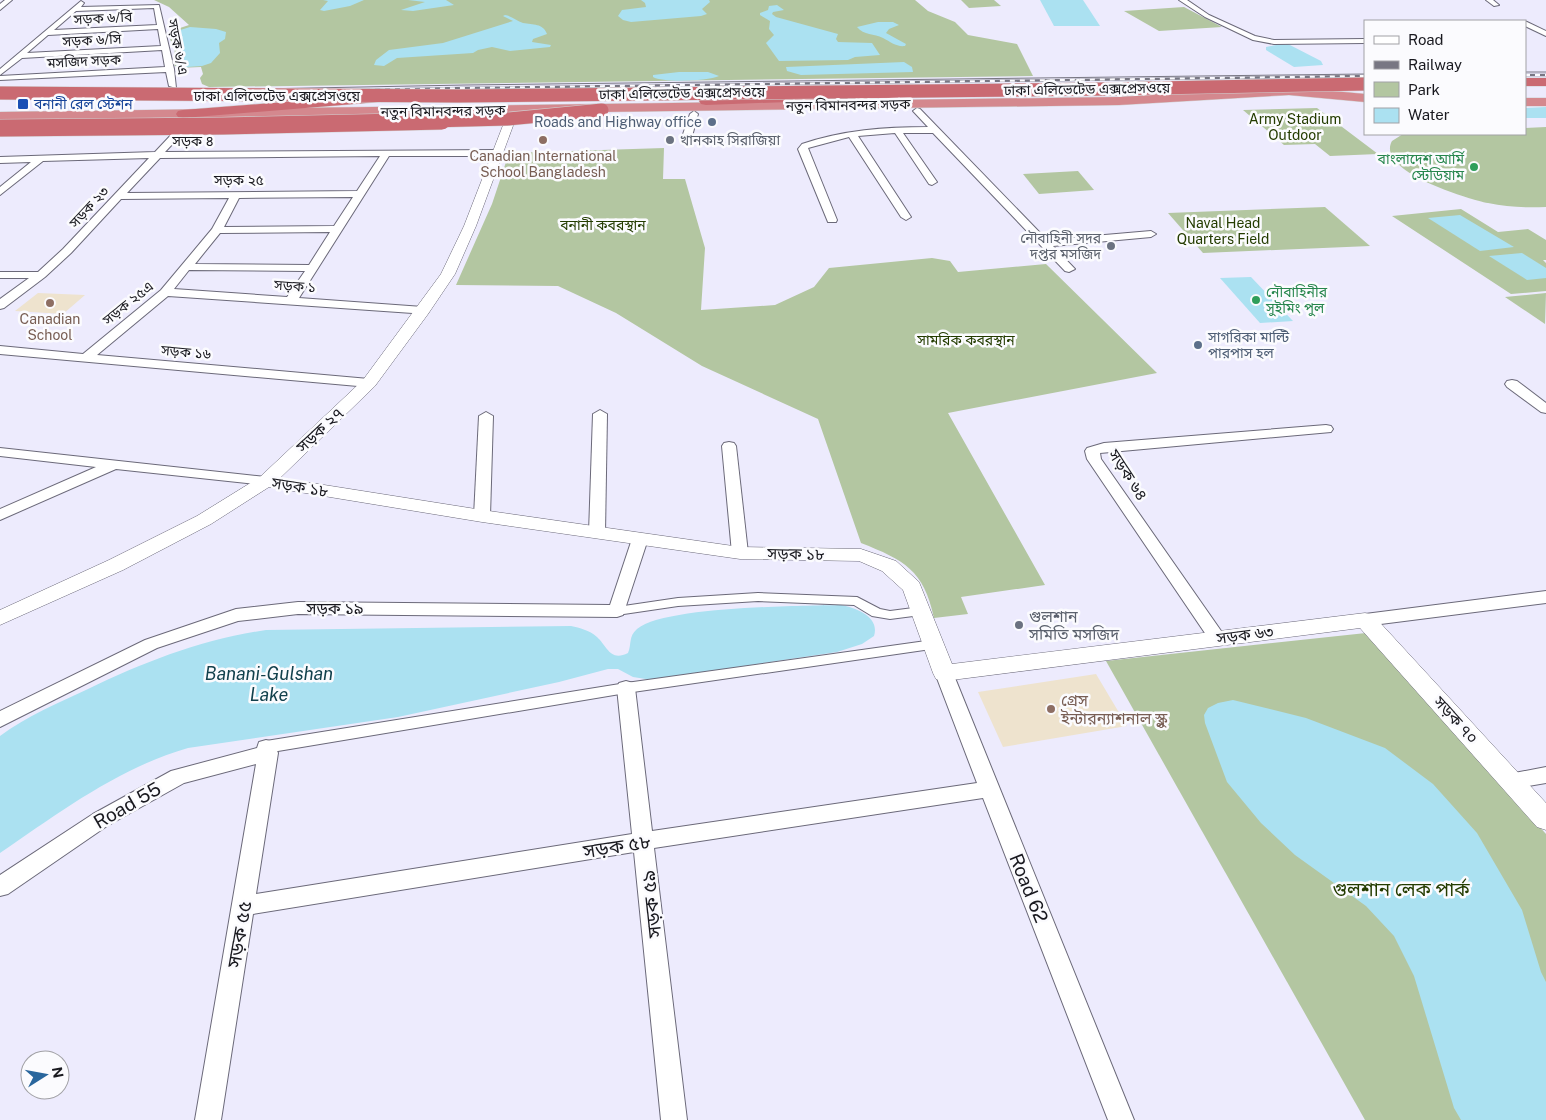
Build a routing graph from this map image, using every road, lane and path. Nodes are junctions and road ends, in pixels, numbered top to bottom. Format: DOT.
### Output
graph roads {
  1 [pos="0,0"];
  2 [pos="9,0"];
  3 [pos="85,0"];
  4 [pos="1182,0"];
  5 [pos="1489,0"];
  6 [pos="1496,5"];
  7 [pos="0,8"];
  8 [pos="74,9"];
  9 [pos="1526,24"];
  10 [pos="162,27"];
  11 [pos="46,33"];
  12 [pos="1546,34"];
  13 [pos="1364,41"];
  14 [pos="166,48"];
  15 [pos="20,56"];
  16 [pos="170,69"];
  17 [pos="0,73"];
  18 [pos="0,78"];
  19 [pos="1526,82"];
  20 [pos="1546,82"];
  21 [pos="1364,84"];
  22 [pos="173,86"];
  23 [pos="1236,86"];
  24 [pos="1526,86"];
  25 [pos="1546,86"];
  26 [pos="1364,88"];
  27 [pos="859,92"];
  28 [pos="1264,92"];
  29 [pos="0,93"];
  30 [pos="34,93"];
  31 [pos="1526,96"];
  32 [pos="1546,96"];
  33 [pos="0,98"];
  34 [pos="1364,98"];
  35 [pos="1526,102"];
  36 [pos="1546,102"];
  37 [pos="1235,104"];
  38 [pos="1364,105"];
  39 [pos="917,111"];
  40 [pos="514,113"];
  41 [pos="0,114"];
  42 [pos="694,114"];
  43 [pos="186,117"];
  44 [pos="429,120"];
  45 [pos="0,122"];
  46 [pos="0,128"];
  47 [pos="897,130"];
  48 [pos="935,130"];
  49 [pos="852,134"];
  50 [pos="686,140"];
  51 [pos="499,153"];
  52 [pos="386,154"];
  53 [pos="155,155"];
  54 [pos="40,159"];
  55 [pos="0,160"];
  56 [pos="932,182"];
  57 [pos="0,192"];
  58 [pos="360,194"];
  59 [pos="236,195"];
  60 [pos="118,196"];
  61 [pos="906,216"];
  62 [pos="832,220"];
  63 [pos="337,229"];
  64 [pos="217,230"];
  65 [pos="1151,234"];
  66 [pos="1045,243"];
  67 [pos="187,267"];
  68 [pos="312,268"];
  69 [pos="1069,269"];
  70 [pos="0,275"];
  71 [pos="41,275"];
  72 [pos="165,292"];
  73 [pos="290,301"];
  74 [pos="0,304"];
  75 [pos="423,311"];
  76 [pos="0,350"];
  77 [pos="84,358"];
  78 [pos="369,383"];
  79 [pos="1512,384"];
  80 [pos="1546,408"];
  81 [pos="600,414"];
  82 [pos="486,416"];
  83 [pos="1326,429"];
  84 [pos="729,446"];
  85 [pos="0,452"];
  86 [pos="115,464"];
  87 [pos="266,481"];
  88 [pos="0,515"];
  89 [pos="482,516"];
  90 [pos="598,533"];
  91 [pos="640,539"];
  92 [pos="740,553"];
  93 [pos="1546,597"];
  94 [pos="617,611"];
  95 [pos="921,612"];
  96 [pos="0,618"];
  97 [pos="1365,620"];
  98 [pos="1217,638"];
  99 [pos="938,658"];
  100 [pos="626,688"];
  101 [pos="0,720"];
  102 [pos="267,750"];
  103 [pos="1546,775"];
  104 [pos="1511,781"];
  105 [pos="990,789"];
  106 [pos="1546,820"];
  107 [pos="645,841"];
  108 [pos="0,887"];
  109 [pos="244,906"];
  110 [pos="208,1120"];
  111 [pos="674,1120"];
  112 [pos="1121,1120"];
  1 -- 2 [label="street"];
  2 -- 7 [label="street"];
  3 -- 8 [label="street"];
  4 -- 13 [label="street"];
  5 -- 6 [label="street"];
  8 -- 10 [label="street, সড়ক ৬/এ"];
  8 -- 11 [label="street"];
  9 -- 12 [label="street"];
  10 -- 11 [label="street, সড়ক ৬/বি"];
  10 -- 14 [label="street, সড়ক ৬/এ"];
  11 -- 15 [label="street"];
  14 -- 15 [label="street, সড়ক ৬/সি"];
  14 -- 16 [label="street, সড়ক ৬/এ"];
  15 -- 17 [label="street"];
  16 -- 18 [label="street, মসজিদ সড়ক"];
  16 -- 22 [label="street, সড়ক ৬/এ"];
  19 -- 20 [label="highway"];
  21 -- 23 [label="highway, ঢাকা এলিভেটেড এক্সপ্রেসওয়ে, bridge"];
  23 -- 27 [label="highway, bridge"];
  23 -- 30 [label="highway, ঢাকা এলিভেটেড এক্সপ্রেসওয়ে, bridge"];
  24 -- 25 [label="highway"];
  26 -- 27 [label="highway, ঢাকা এলিভেটেড এক্সপ্রেসওয়ে, bridge"];
  27 -- 33 [label="highway, ঢাকা এলিভেটেড এক্সপ্রেসওয়ে, bridge"];
  27 -- 43 [label="highway"];
  27 -- 44 [label="highway, bridge"];
  28 -- 34 [label="highway, নতুন বিমানবন্দর সড়ক"];
  28 -- 37 [label="highway"];
  28 -- 40 [label="highway, নতুন বিমানবন্দর সড়ক"];
  29 -- 30 [label="highway, ঢাকা এলিভেটেড এক্সপ্রেসওয়ে, bridge"];
  30 -- 44 [label="highway, bridge"];
  31 -- 32 [label="highway"];
  35 -- 36 [label="highway"];
  37 -- 38 [label="highway, নতুন বিমানবন্দর সড়ক"];
  37 -- 39 [label="highway, নতুন বিমানবন্দর সড়ক"];
  39 -- 42 [label="highway, নতুন বিমানবন্দর সড়ক"];
  39 -- 48 [label="street"];
  40 -- 42 [label="highway, নতুন বিমানবন্দর সড়ক"];
  40 -- 43 [label="highway, নতুন বিমানবন্দর সড়ক"];
  40 -- 51 [label="street, সড়ক ২৭"];
  41 -- 43 [label="highway, নতুন বিমানবন্দর সড়ক"];
  42 -- 50 [label="street"];
  43 -- 45 [label="highway, নতুন বিমানবন্দর সড়ক"];
  43 -- 53 [label="street, সড়ক ২৩"];
  44 -- 46 [label="highway, bridge"];
  47 -- 48 [label="street"];
  47 -- 49 [label="street"];
  47 -- 56 [label="street"];
  48 -- 66 [label="street"];
  49 -- 61 [label="street"];
  49 -- 62 [label="street"];
  51 -- 52 [label="street, সড়ক ৪"];
  51 -- 75 [label="street, সড়ক ২৭"];
  52 -- 53 [label="street, সড়ক ৪"];
  52 -- 58 [label="street"];
  53 -- 54 [label="street, সড়ক ৪"];
  53 -- 60 [label="street, সড়ক ২৩"];
  54 -- 55 [label="street, সড়ক ৪"];
  54 -- 57 [label="street"];
  58 -- 59 [label="street, সড়ক ২৫"];
  58 -- 63 [label="street"];
  59 -- 60 [label="street, সড়ক ২৫"];
  59 -- 64 [label="street, সড়ক ২৫এ"];
  60 -- 71 [label="street, সড়ক ২৩"];
  63 -- 64 [label="street"];
  63 -- 68 [label="street"];
  64 -- 67 [label="street, সড়ক ২৫এ"];
  65 -- 66 [label="street"];
  66 -- 69 [label="street"];
  67 -- 68 [label="street"];
  67 -- 72 [label="street, সড়ক ২৫এ"];
  68 -- 73 [label="street"];
  70 -- 71 [label="street"];
  71 -- 74 [label="street, সড়ক ২৩"];
  72 -- 73 [label="street, সড়ক ১"];
  72 -- 77 [label="street, সড়ক ২৫এ"];
  73 -- 75 [label="street, সড়ক ১"];
  75 -- 78 [label="street, সড়ক ২৭"];
  76 -- 77 [label="street, সড়ক ১৬"];
  77 -- 78 [label="street, সড়ক ১৬"];
  78 -- 87 [label="street, সড়ক ২৭"];
  79 -- 80 [label="street"];
  81 -- 90 [label="street"];
  82 -- 89 [label="street"];
  83 -- 98 [label="street, সড়ক ৬৪"];
  84 -- 92 [label="street"];
  85 -- 86 [label="street, সড়ক ১৮"];
  86 -- 87 [label="street, সড়ক ১৮"];
  86 -- 88 [label="street"];
  87 -- 89 [label="street, সড়ক ১৮"];
  87 -- 96 [label="street, সড়ক ২৭"];
  89 -- 90 [label="street, সড়ক ১৮"];
  90 -- 91 [label="street, সড়ক ১৮"];
  91 -- 92 [label="street, সড়ক ১৮"];
  91 -- 94 [label="street"];
  92 -- 95 [label="street, সড়ক ১৮"];
  93 -- 97 [label="street, সড়ক ৬৩"];
  94 -- 95 [label="street"];
  94 -- 101 [label="street, সড়ক ১৯"];
  95 -- 99 [label="street, সড়ক ১৮"];
  97 -- 98 [label="street, সড়ক ৬৩"];
  97 -- 104 [label="street, সড়ক ৭০"];
  98 -- 99 [label="street, সড়ক ৬৩"];
  99 -- 100 [label="street"];
  99 -- 105 [label="street, Road 62"];
  100 -- 102 [label="street"];
  100 -- 107 [label="street, সড়ক ৫৯"];
  102 -- 108 [label="street, Road 55"];
  102 -- 109 [label="street, সড়ক ৫৫"];
  103 -- 104 [label="street"];
  104 -- 106 [label="street, সড়ক ৭০"];
  105 -- 107 [label="street, সড়ক ৫৮"];
  105 -- 112 [label="street, Road 62"];
  107 -- 109 [label="street, সড়ক ৫৮"];
  107 -- 111 [label="street, সড়ক ৫৯"];
  109 -- 110 [label="street, সড়ক ৫৫"];
}
